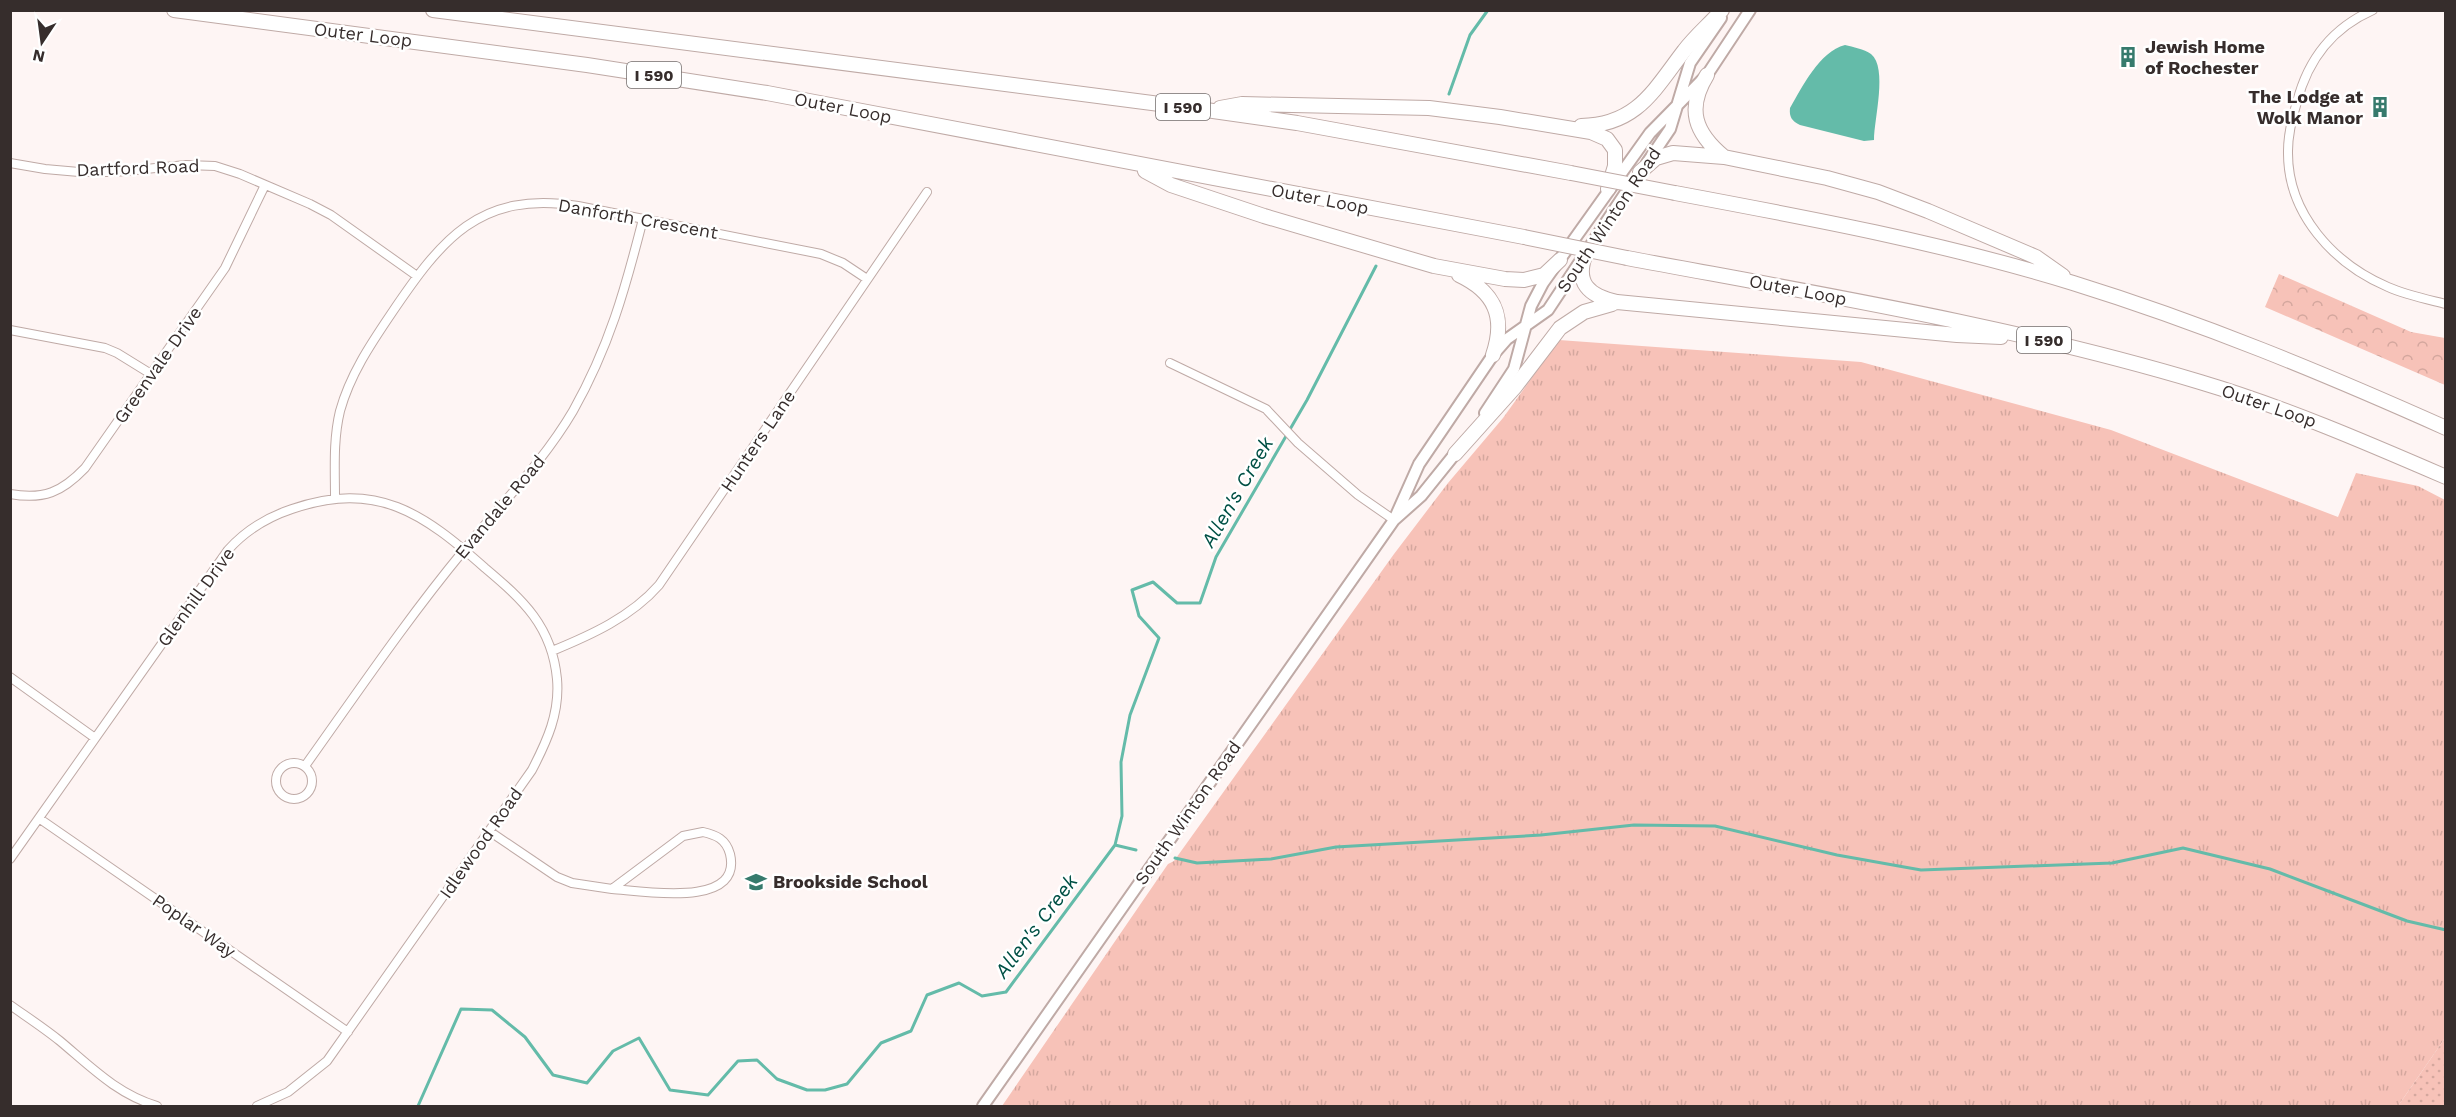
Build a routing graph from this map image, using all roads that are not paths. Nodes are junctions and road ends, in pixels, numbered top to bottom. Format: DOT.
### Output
graph roads {
  1 [pos="174,10"];
  2 [pos="433,10"];
  3 [pos="1724,10"];
  4 [pos="1750,10"];
  5 [pos="2373,10"];
  6 [pos="1707,75"];
  7 [pos="1678,104"];
  8 [pos="1206,110"];
  9 [pos="1555,126"];
  10 [pos="1724,157"];
  11 [pos="10,163"];
  12 [pos="1131,164"];
  13 [pos="1640,172"];
  14 [pos="265,185"];
  15 [pos="1608,189"];
  16 [pos="927,192"];
  17 [pos="643,219"];
  18 [pos="1586,253"];
  19 [pos="1560,261"];
  20 [pos="1434,266"];
  21 [pos="417,276"];
  22 [pos="867,279"];
  23 [pos="2072,283"];
  24 [pos="1617,302"];
  25 [pos="2445,304"];
  26 [pos="1526,326"];
  27 [pos="10,330"];
  28 [pos="2036,338"];
  29 [pos="1493,355"];
  30 [pos="1170,363"];
  31 [pos="151,374"];
  32 [pos="2445,428"];
  33 [pos="1455,454"];
  34 [pos="2445,477"];
  35 [pos="10,494"];
  36 [pos="335,498"];
  37 [pos="1394,520"];
  38 [pos="464,549"];
  39 [pos="552,651"];
  40 [pos="10,677"];
  41 [pos="95,738"];
  42 [pos="305,766"];
  43 [pos="40,819"];
  44 [pos="489,831"];
  45 [pos="10,859"];
  46 [pos="612,889"];
  47 [pos="10,1005"];
  48 [pos="348,1032"];
  49 [pos="156,1107"];
  50 [pos="257,1107"];
  51 [pos="983,1107"];
  1 -- 12 [label="highway, Outer Loop / I 590"];
  2 -- 8 [label="highway, I 590"];
  3 -- 7 [label="main road, South Winton Road"];
  3 -- 9 [label="highway"];
  4 -- 6 [label="main road, South Winton Road"];
  5 -- 25 [label="street"];
  6 -- 7 [label="main road, South Winton Road"];
  6 -- 10 [label="highway"];
  7 -- 13 [label="main road, South Winton Road"];
  7 -- 15 [label="main road, South Winton Road"];
  8 -- 9 [label="highway"];
  8 -- 23 [label="highway, I 590, bridge"];
  9 -- 15 [label="highway"];
  10 -- 13 [label="highway"];
  10 -- 23 [label="highway"];
  11 -- 14 [label="street, Dartford Road"];
  12 -- 20 [label="highway"];
  12 -- 28 [label="highway, Outer Loop / I 590, bridge"];
  13 -- 18 [label="main road, South Winton Road"];
  14 -- 21 [label="street, Dartford Road"];
  14 -- 31 [label="street, Greenvale Drive"];
  15 -- 19 [label="main road, South Winton Road"];
  16 -- 22 [label="street, Hunters Lane"];
  17 -- 21 [label="street, Danforth Crescent"];
  17 -- 22 [label="street, Danforth Crescent"];
  17 -- 38 [label="street, Evandale Road"];
  18 -- 24 [label="highway"];
  18 -- 26 [label="main road, South Winton Road"];
  19 -- 20 [label="highway"];
  19 -- 26 [label="main road, South Winton Road"];
  20 -- 29 [label="highway"];
  21 -- 36 [label="street, Danforth Crescent"];
  22 -- 39 [label="street, Hunters Lane"];
  23 -- 32 [label="highway, I 590"];
  24 -- 28 [label="highway"];
  24 -- 33 [label="highway"];
  26 -- 29 [label="main road, South Winton Road"];
  26 -- 33 [label="main road, South Winton Road"];
  27 -- 31 [label="street"];
  28 -- 34 [label="highway, Outer Loop / I 590"];
  29 -- 37 [label="main road, South Winton Road"];
  30 -- 37 [label="street"];
  31 -- 35 [label="street, Greenvale Drive"];
  33 -- 37 [label="main road, South Winton Road"];
  36 -- 38 [label="street, Glenhill Drive"];
  36 -- 41 [label="street, Glenhill Drive"];
  37 -- 51 [label="main road, South Winton Road"];
  38 -- 39 [label="street, Idlewood Road"];
  38 -- 42 [label="street, Evandale Road"];
  39 -- 44 [label="street, Idlewood Road"];
  40 -- 41 [label="street"];
  41 -- 43 [label="street, Glenhill Drive"];
  42 -- 42 [label="street"];
  43 -- 45 [label="street, Glenhill Drive"];
  43 -- 48 [label="street, Poplar Way"];
  44 -- 46 [label="street"];
  44 -- 48 [label="street, Idlewood Road"];
  46 -- 46 [label="street"];
  47 -- 49 [label="street"];
  48 -- 50 [label="street, Idlewood Road"];
}
